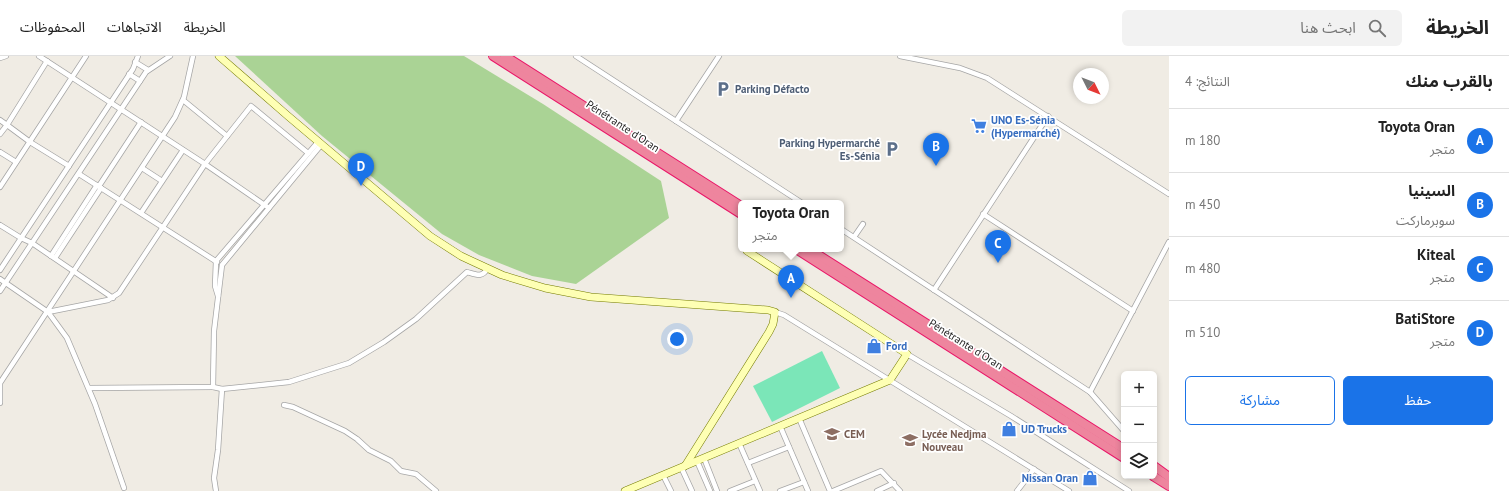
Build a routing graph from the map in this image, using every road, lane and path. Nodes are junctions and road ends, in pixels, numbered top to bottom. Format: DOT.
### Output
graph roads {
  1 [pos="6,56"];
  2 [pos="38,56"];
  3 [pos="86,56"];
  4 [pos="138,56"];
  5 [pos="170,56"];
  6 [pos="193,56"];
  7 [pos="219,56"];
  8 [pos="493,56"];
  9 [pos="505,56"];
  10 [pos="576,56"];
  11 [pos="719,56"];
  12 [pos="900,56"];
  13 [pos="0,58"];
  14 [pos="47,61"];
  15 [pos="136,62"];
  16 [pos="148,70"];
  17 [pos="130,74"];
  18 [pos="73,78"];
  19 [pos="140,80"];
  20 [pos="183,100"];
  21 [pos="111,102"];
  22 [pos="121,109"];
  23 [pos="1048,116"];
  24 [pos="0,120"];
  25 [pos="676,121"];
  26 [pos="141,122"];
  27 [pos="7,125"];
  28 [pos="0,134"];
  29 [pos="162,136"];
  30 [pos="227,136"];
  31 [pos="30,142"];
  32 [pos="320,143"];
  33 [pos="184,150"];
  34 [pos="0,152"];
  35 [pos="308,153"];
  36 [pos="16,162"];
  37 [pos="206,164"];
  38 [pos="69,166"];
  39 [pos="142,168"];
  40 [pos="79,174"];
  41 [pos="162,181"];
  42 [pos="99,186"];
  43 [pos="0,187"];
  44 [pos="1169,194"];
  45 [pos="120,200"];
  46 [pos="797,200"];
  47 [pos="264,204"];
  48 [pos="738,204"];
  49 [pos="269,208"];
  50 [pos="738,212"];
  51 [pos="141,213"];
  52 [pos="983,214"];
  53 [pos="0,224"];
  54 [pos="863,224"];
  55 [pos="163,226"];
  56 [pos="844,231"];
  57 [pos="854,237"];
  58 [pos="21,238"];
  59 [pos="1169,242"];
  60 [pos="32,243"];
  61 [pos="749,252"];
  62 [pos="801,252"];
  63 [pos="814,252"];
  64 [pos="53,257"];
  65 [pos="216,261"];
  66 [pos="222,265"];
  67 [pos="488,268"];
  68 [pos="0,270"];
  69 [pos="73,272"];
  70 [pos="0,279"];
  71 [pos="6,283"];
  72 [pos="934,290"];
  73 [pos="0,291"];
  74 [pos="113,298"];
  75 [pos="218,298"];
  76 [pos="1133,311"];
  77 [pos="48,312"];
  78 [pos="775,312"];
  79 [pos="908,354"];
  80 [pos="890,380"];
  81 [pos="0,383"];
  82 [pos="213,387"];
  83 [pos="89,388"];
  84 [pos="222,389"];
  85 [pos="1090,392"];
  86 [pos="0,403"];
  87 [pos="284,405"];
  88 [pos="799,418"];
  89 [pos="780,426"];
  90 [pos="1121,428"];
  91 [pos="739,443"];
  92 [pos="789,447"];
  93 [pos="1121,447"];
  94 [pos="1121,456"];
  95 [pos="700,459"];
  96 [pos="748,463"];
  97 [pos="683,467"];
  98 [pos="1157,468"];
  99 [pos="1034,469"];
  100 [pos="664,475"];
  101 [pos="1169,476"];
  102 [pos="1157,478"];
  103 [pos="756,481"];
  104 [pos="804,482"];
  105 [pos="894,483"];
  106 [pos="1169,486"];
  107 [pos="124,488"];
  108 [pos="888,488"];
  109 [pos="739,489"];
  110 [pos="840,490"];
  111 [pos="216,491"];
  112 [pos="436,491"];
  113 [pos="625,491"];
  114 [pos="671,491"];
  115 [pos="692,491"];
  116 [pos="710,491"];
  117 [pos="717,491"];
  118 [pos="730,491"];
  119 [pos="760,491"];
  120 [pos="780,491"];
  121 [pos="808,491"];
  122 [pos="830,491"];
  123 [pos="833,491"];
  124 [pos="876,491"];
  125 [pos="900,491"];
  126 [pos="1017,491"];
  127 [pos="1069,491"];
  128 [pos="1129,491"];
  1 -- 13 [label="street"];
  2 -- 14 [label="street"];
  3 -- 18 [label="street"];
  4 -- 15 [label="street"];
  5 -- 16 [label="street"];
  6 -- 20 [label="street"];
  7 -- 32 [label="street"];
  8 -- 50 [label="highway, Pénétrante d'Oran"];
  9 -- 48 [label="highway, Pénétrante d'Oran"];
  10 -- 25 [label="street"];
  11 -- 25 [label="street"];
  12 -- 23 [label="street"];
  14 -- 18 [label="street"];
  14 -- 27 [label="street"];
  15 -- 16 [label="street"];
  15 -- 17 [label="street"];
  16 -- 19 [label="street"];
  17 -- 19 [label="street"];
  17 -- 21 [label="street"];
  18 -- 21 [label="street"];
  18 -- 31 [label="street"];
  19 -- 22 [label="street"];
  20 -- 29 [label="street"];
  20 -- 30 [label="street"];
  21 -- 22 [label="street"];
  21 -- 38 [label="street"];
  22 -- 26 [label="street"];
  22 -- 40 [label="street"];
  23 -- 44 [label="street"];
  23 -- 52 [label="street"];
  24 -- 27 [label="street"];
  25 -- 46 [label="street"];
  26 -- 29 [label="street"];
  26 -- 42 [label="street"];
  27 -- 28 [label="street"];
  27 -- 31 [label="street"];
  29 -- 33 [label="street"];
  29 -- 39 [label="street"];
  30 -- 35 [label="street"];
  30 -- 37 [label="street"];
  31 -- 36 [label="street"];
  31 -- 38 [label="street"];
  32 -- 35 [label="street"];
  32 -- 49 [label="street"];
  32 -- 67 [label="street"];
  33 -- 37 [label="street"];
  33 -- 41 [label="street"];
  34 -- 36 [label="street"];
  35 -- 47 [label="street"];
  36 -- 43 [label="street"];
  37 -- 47 [label="street"];
  37 -- 55 [label="street"];
  38 -- 58 [label="street"];
  39 -- 41 [label="street"];
  39 -- 45 [label="street"];
  40 -- 42 [label="street"];
  40 -- 60 [label="street"];
  41 -- 51 [label="street"];
  42 -- 45 [label="street"];
  42 -- 64 [label="street"];
  45 -- 51 [label="street"];
  45 -- 69 [label="street"];
  47 -- 49 [label="street"];
  47 -- 65 [label="street"];
  49 -- 66 [label="street"];
  51 -- 55 [label="street"];
  52 -- 72 [label="street"];
  52 -- 76 [label="street"];
  53 -- 58 [label="street"];
  54 -- 57 [label="street"];
  55 -- 65 [label="street"];
  55 -- 74 [label="street"];
  56 -- 57 [label="street"];
  57 -- 72 [label="street"];
  58 -- 60 [label="street"];
  58 -- 68 [label="street"];
  59 -- 76 [label="street"];
  60 -- 64 [label="street"];
  60 -- 71 [label="street"];
  61 -- 79 [label="street"];
  62 -- 94 [label="highway, Pénétrante d'Oran"];
  63 -- 93 [label="highway, Pénétrante d'Oran"];
  64 -- 69 [label="street"];
  65 -- 66 [label="street"];
  65 -- 75 [label="street"];
  66 -- 75 [label="street"];
  67 -- 78 [label="street"];
  67 -- 84 [label="street"];
  69 -- 74 [label="street"];
  69 -- 77 [label="street"];
  70 -- 71 [label="street"];
  71 -- 73 [label="street"];
  71 -- 77 [label="street"];
  72 -- 85 [label="street"];
  74 -- 77 [label="street"];
  75 -- 82 [label="street"];
  76 -- 85 [label="street"];
  77 -- 81 [label="street"];
  77 -- 83 [label="street"];
  78 -- 80 [label="street"];
  78 -- 97 [label="street"];
  79 -- 80 [label="street"];
  79 -- 128 [label="street"];
  80 -- 88 [label="street"];
  80 -- 99 [label="street"];
  81 -- 86 [label="street"];
  82 -- 83 [label="street"];
  82 -- 84 [label="street"];
  83 -- 107 [label="street"];
  84 -- 111 [label="street"];
  85 -- 90 [label="street"];
  87 -- 112 [label="street"];
  88 -- 89 [label="street"];
  88 -- 122 [label="street"];
  89 -- 91 [label="street"];
  89 -- 92 [label="street"];
  91 -- 95 [label="street"];
  91 -- 96 [label="street"];
  92 -- 96 [label="street"];
  92 -- 104 [label="street"];
  95 -- 97 [label="street"];
  95 -- 116 [label="street"];
  95 -- 117 [label="street"];
  96 -- 103 [label="street"];
  97 -- 100 [label="street"];
  97 -- 115 [label="street"];
  98 -- 101 [label="highway"];
  99 -- 126 [label="street"];
  99 -- 127 [label="street"];
  100 -- 113 [label="street"];
  100 -- 114 [label="street"];
  102 -- 106 [label="highway"];
  103 -- 109 [label="street"];
  103 -- 119 [label="street"];
  104 -- 120 [label="street"];
  104 -- 121 [label="street"];
  105 -- 108 [label="street"];
  105 -- 110 [label="street"];
  105 -- 125 [label="street"];
  108 -- 124 [label="street"];
  109 -- 118 [label="street"];
  110 -- 123 [label="street"];
}
